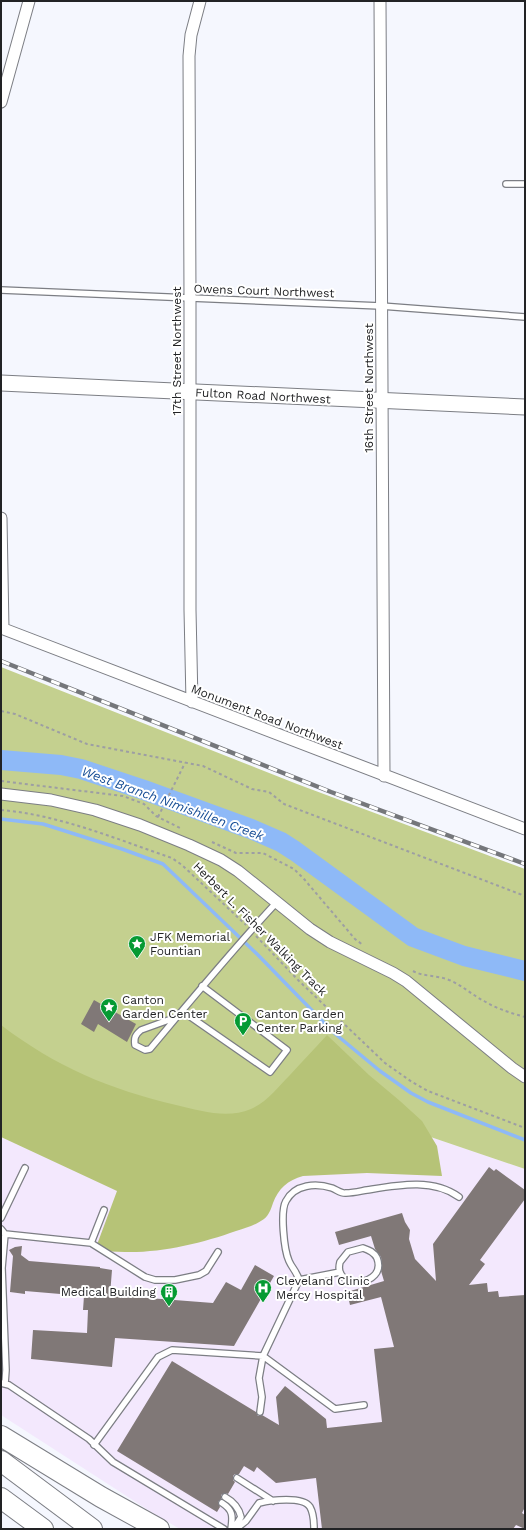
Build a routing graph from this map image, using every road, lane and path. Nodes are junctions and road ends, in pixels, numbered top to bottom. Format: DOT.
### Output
graph roads {
  1 [pos="29,1"];
  2 [pos="200,1"];
  3 [pos="380,1"];
  4 [pos="1,102"];
  5 [pos="506,184"];
  6 [pos="525,184"];
  7 [pos="1,290"];
  8 [pos="190,299"];
  9 [pos="382,306"];
  10 [pos="525,317"];
  11 [pos="1,383"];
  12 [pos="190,392"];
  13 [pos="382,401"];
  14 [pos="525,407"];
  15 [pos="1,518"];
  16 [pos="2,628"];
  17 [pos="192,702"];
  18 [pos="1,711"];
  19 [pos="185,763"];
  20 [pos="384,776"];
  21 [pos="1,794"];
  22 [pos="1,810"];
  23 [pos="158,817"];
  24 [pos="525,829"];
  25 [pos="525,896"];
  26 [pos="277,902"];
  27 [pos="249,932"];
  28 [pos="202,986"];
  29 [pos="182,1011"];
  30 [pos="177,1017"];
  31 [pos="525,1077"];
  32 [pos="525,1128"];
  33 [pos="25,1168"];
  34 [pos="459,1197"];
  35 [pos="104,1210"];
  36 [pos="1,1218"];
  37 [pos="3,1232"];
  38 [pos="91,1243"];
  39 [pos="218,1252"];
  40 [pos="340,1272"];
  41 [pos="299,1280"];
  42 [pos="263,1356"];
  43 [pos="3,1383"];
  44 [pos="364,1406"];
  45 [pos="260,1412"];
  46 [pos="1,1436"];
  47 [pos="94,1445"];
  48 [pos="1,1461"];
  49 [pos="237,1478"];
  50 [pos="226,1497"];
  51 [pos="1,1498"];
  52 [pos="274,1501"];
  53 [pos="222,1503"];
  54 [pos="43,1529"];
  55 [pos="92,1529"];
  56 [pos="159,1529"];
  57 [pos="224,1529"];
  58 [pos="234,1529"];
  59 [pos="314,1529"];
  1 -- 4 [label="street"];
  2 -- 8 [label="street, 17th Street Northwest"];
  3 -- 9 [label="street, 16th Street Northwest"];
  5 -- 6 [label="lane"];
  7 -- 8 [label="lane, Owens Court Northwest"];
  8 -- 9 [label="lane, Owens Court Northwest"];
  8 -- 12 [label="street, 17th Street Northwest"];
  9 -- 10 [label="lane, Owens Court Northwest"];
  9 -- 13 [label="street, 16th Street Northwest"];
  11 -- 12 [label="main road, Fulton Road Northwest"];
  12 -- 13 [label="main road, Fulton Road Northwest"];
  12 -- 17 [label="street, 17th Street Northwest"];
  13 -- 14 [label="main road, Fulton Road Northwest"];
  13 -- 20 [label="street, 16th Street Northwest"];
  15 -- 16 [label="street"];
  16 -- 17 [label="street, Monument Road Northwest"];
  17 -- 20 [label="street, Monument Road Northwest"];
  18 -- 19 [label="path"];
  19 -- 23 [label="path"];
  19 -- 25 [label="path"];
  20 -- 24 [label="street, Monument Road Northwest"];
  21 -- 26 [label="street"];
  22 -- 27 [label="path, Herbert L. Fisher Walking Track"];
  26 -- 27 [label="lane"];
  26 -- 31 [label="street"];
  27 -- 28 [label="lane"];
  27 -- 32 [label="path, Herbert L. Fisher Walking Track"];
  28 -- 29 [label="lane"];
  28 -- 29 [label="lane"];
  29 -- 30 [label="lane"];
  30 -- 30 [label="lane"];
  33 -- 36 [label="lane"];
  34 -- 41 [label="lane"];
  35 -- 38 [label="lane"];
  37 -- 38 [label="lane"];
  37 -- 43 [label="lane"];
  38 -- 39 [label="lane"];
  40 -- 40 [label="lane"];
  40 -- 41 [label="lane"];
  41 -- 42 [label="lane"];
  42 -- 44 [label="lane"];
  42 -- 45 [label="lane"];
  42 -- 47 [label="lane"];
  43 -- 47 [label="lane"];
  46 -- 56 [label="highway"];
  47 -- 57 [label="lane"];
  48 -- 55 [label="highway"];
  49 -- 52 [label="lane"];
  50 -- 58 [label="lane"];
  51 -- 54 [label="highway"];
  52 -- 58 [label="lane"];
  52 -- 59 [label="lane"];
  53 -- 58 [label="lane"];
}
